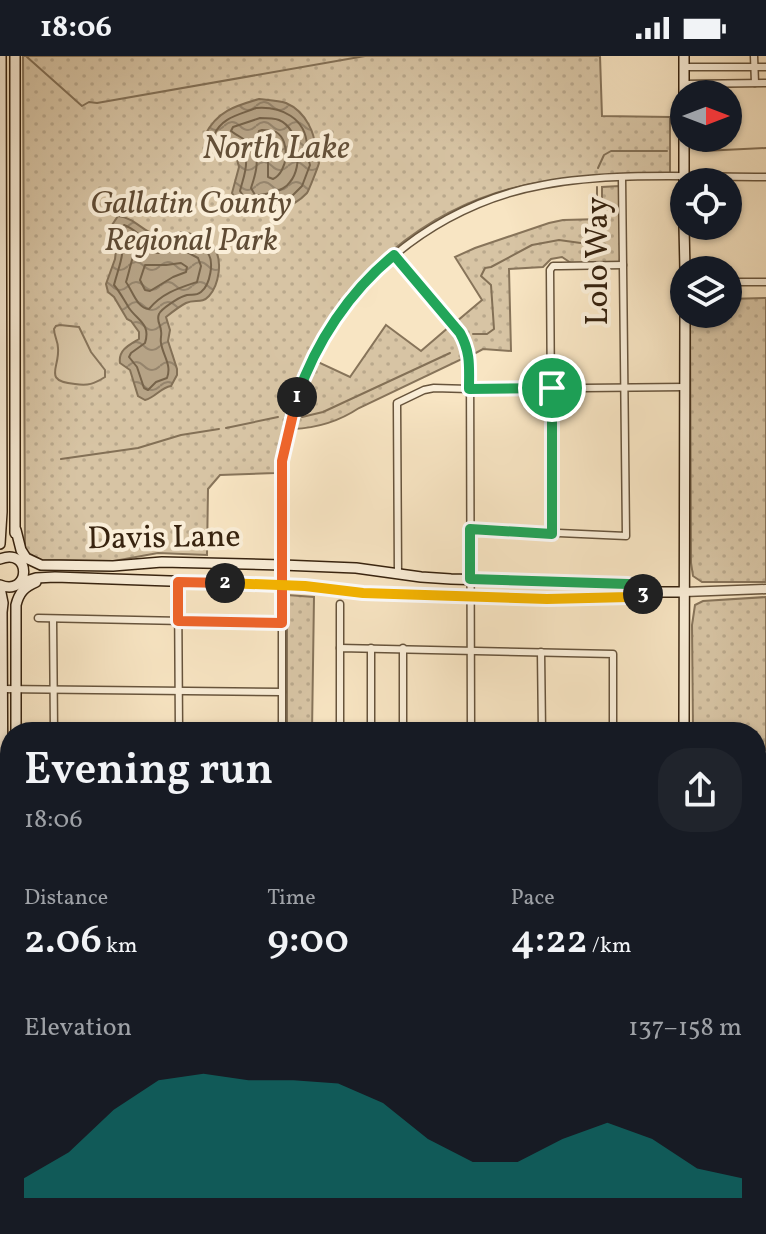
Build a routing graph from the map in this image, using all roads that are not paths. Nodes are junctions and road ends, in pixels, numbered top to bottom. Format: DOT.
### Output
graph roads {
  1 [pos="1,56"];
  2 [pos="15,56"];
  3 [pos="684,56"];
  4 [pos="754,56"];
  5 [pos="684,67"];
  6 [pos="754,67"];
  7 [pos="766,67"];
  8 [pos="684,80"];
  9 [pos="742,83"];
  10 [pos="755,83"];
  11 [pos="766,83"];
  12 [pos="766,177"];
  13 [pos="622,178"];
  14 [pos="742,178"];
  15 [pos="670,180"];
  16 [pos="0,219"];
  17 [pos="15,220"];
  18 [pos="394,255"];
  19 [pos="623,265"];
  20 [pos="742,282"];
  21 [pos="766,282"];
  22 [pos="685,328"];
  23 [pos="0,358"];
  24 [pos="15,358"];
  25 [pos="685,387"];
  26 [pos="552,388"];
  27 [pos="624,388"];
  28 [pos="469,389"];
  29 [pos="2,512"];
  30 [pos="470,529"];
  31 [pos="16,530"];
  32 [pos="552,534"];
  33 [pos="0,544"];
  34 [pos="1,559"];
  35 [pos="20,562"];
  36 [pos="282,565"];
  37 [pos="61,566"];
  38 [pos="398,574"];
  39 [pos="63,579"];
  40 [pos="470,579"];
  41 [pos="178,582"];
  42 [pos="18,584"];
  43 [pos="282,585"];
  44 [pos="0,586"];
  45 [pos="766,589"];
  46 [pos="650,592"];
  47 [pos="684,592"];
  48 [pos="470,596"];
  49 [pos="0,601"];
  50 [pos="340,604"];
  51 [pos="2,612"];
  52 [pos="38,618"];
  53 [pos="53,619"];
  54 [pos="178,621"];
  55 [pos="15,623"];
  56 [pos="282,623"];
  57 [pos="340,648"];
  58 [pos="371,648"];
  59 [pos="403,648"];
  60 [pos="470,649"];
  61 [pos="541,652"];
  62 [pos="1,689"];
  63 [pos="16,689"];
  64 [pos="54,690"];
  65 [pos="179,692"];
  66 [pos="282,692"];
  67 [pos="3,722"];
  68 [pos="16,722"];
  69 [pos="54,722"];
  70 [pos="179,722"];
  71 [pos="282,722"];
  72 [pos="340,722"];
  73 [pos="371,722"];
  74 [pos="403,722"];
  75 [pos="471,722"];
  76 [pos="542,722"];
  77 [pos="613,722"];
  78 [pos="684,722"];
  1 -- 16 [label="main road"];
  2 -- 17 [label="main road"];
  3 -- 5 [label="main road"];
  4 -- 6 [label="street"];
  5 -- 6 [label="street"];
  5 -- 8 [label="main road"];
  6 -- 7 [label="street"];
  6 -- 10 [label="street"];
  9 -- 10 [label="street"];
  10 -- 11 [label="street"];
  12 -- 14 [label="street"];
  13 -- 15 [label="street"];
  13 -- 18 [label="street"];
  13 -- 19 [label="street, Lolo Way"];
  16 -- 17 [label="street"];
  16 -- 23 [label="main road"];
  17 -- 24 [label="main road"];
  18 -- 28 [label="street"];
  18 -- 36 [label="street"];
  19 -- 26 [label="street"];
  19 -- 27 [label="street, Lolo Way"];
  20 -- 21 [label="street"];
  22 -- 25 [label="main road"];
  23 -- 24 [label="street"];
  23 -- 29 [label="main road"];
  24 -- 31 [label="main road"];
  25 -- 27 [label="street"];
  25 -- 47 [label="main road"];
  26 -- 27 [label="street"];
  26 -- 28 [label="street"];
  26 -- 32 [label="street"];
  27 -- 32 [label="street, Lolo Way"];
  28 -- 30 [label="street"];
  28 -- 38 [label="street"];
  29 -- 33 [label="main road"];
  29 -- 34 [label="main road"];
  30 -- 32 [label="street"];
  30 -- 40 [label="street"];
  31 -- 35 [label="main road"];
  31 -- 37 [label="main road"];
  34 -- 35 [label="main road"];
  35 -- 37 [label="main road"];
  35 -- 42 [label="main road"];
  36 -- 37 [label="main road, Davis Lane"];
  36 -- 38 [label="main road, Davis Lane"];
  36 -- 43 [label="street"];
  38 -- 40 [label="main road, Davis Lane"];
  39 -- 41 [label="main road, Davis Lane"];
  39 -- 42 [label="main road"];
  39 -- 55 [label="main road"];
  40 -- 46 [label="main road, Davis Lane"];
  40 -- 48 [label="street"];
  41 -- 43 [label="main road, Davis Lane"];
  41 -- 54 [label="street"];
  42 -- 44 [label="main road"];
  42 -- 55 [label="main road"];
  43 -- 48 [label="main road, Davis Lane"];
  43 -- 56 [label="street"];
  44 -- 51 [label="main road"];
  45 -- 47 [label="street, Davis Lane"];
  46 -- 47 [label="main road, Davis Lane"];
  46 -- 48 [label="main road, Davis Lane"];
  47 -- 78 [label="main road"];
  48 -- 60 [label="street"];
  49 -- 51 [label="main road"];
  50 -- 57 [label="street"];
  51 -- 62 [label="main road"];
  52 -- 53 [label="street"];
  53 -- 54 [label="street"];
  53 -- 64 [label="street"];
  54 -- 56 [label="street"];
  54 -- 65 [label="street"];
  55 -- 63 [label="main road"];
  56 -- 66 [label="street"];
  57 -- 58 [label="street"];
  57 -- 72 [label="street"];
  58 -- 59 [label="street"];
  58 -- 73 [label="street"];
  59 -- 60 [label="street"];
  59 -- 74 [label="street"];
  60 -- 61 [label="street"];
  60 -- 75 [label="street"];
  61 -- 76 [label="street"];
  61 -- 77 [label="street"];
  62 -- 63 [label="street"];
  62 -- 67 [label="main road"];
  63 -- 64 [label="street"];
  63 -- 68 [label="main road"];
  64 -- 65 [label="street"];
  64 -- 69 [label="street"];
  65 -- 66 [label="street"];
  65 -- 70 [label="street"];
  66 -- 71 [label="street"];
}
